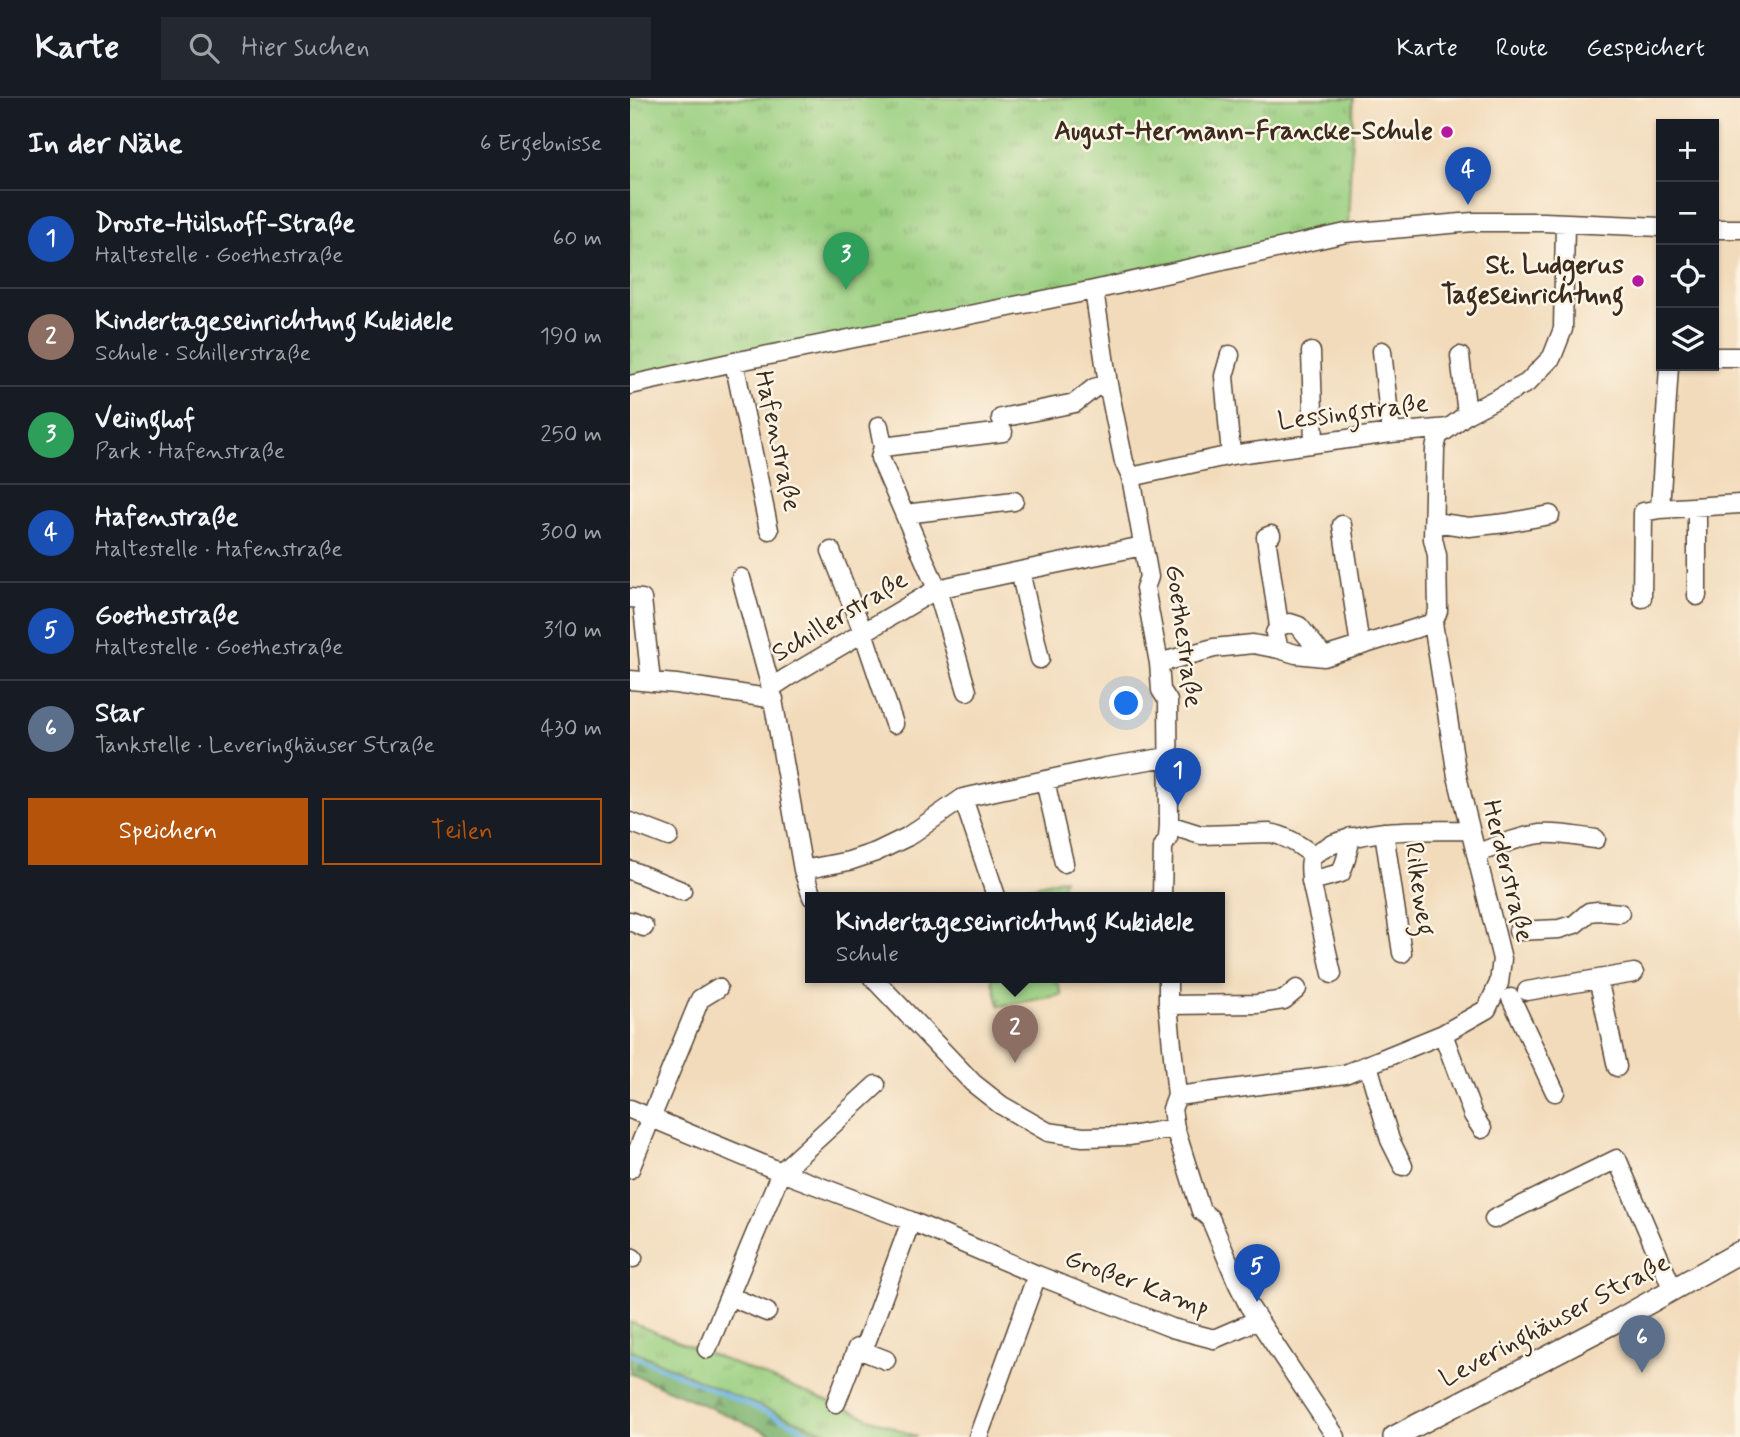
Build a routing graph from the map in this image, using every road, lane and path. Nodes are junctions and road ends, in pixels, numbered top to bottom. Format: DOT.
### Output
graph roads {
  1 [pos="1565,224"];
  2 [pos="1656,227"];
  3 [pos="1719,229"];
  4 [pos="1740,229"];
  5 [pos="1094,290"];
  6 [pos="1382,351"];
  7 [pos="1311,352"];
  8 [pos="1230,355"];
  9 [pos="1460,356"];
  10 [pos="1719,357"];
  11 [pos="1740,357"];
  12 [pos="734,362"];
  13 [pos="1669,371"];
  14 [pos="1108,384"];
  15 [pos="630,385"];
  16 [pos="1466,414"];
  17 [pos="878,426"];
  18 [pos="1449,428"];
  19 [pos="1391,433"];
  20 [pos="1314,442"];
  21 [pos="883,447"];
  22 [pos="1231,454"];
  23 [pos="1131,477"];
  24 [pos="1014,502"];
  25 [pos="1740,504"];
  26 [pos="1697,507"];
  27 [pos="1660,509"];
  28 [pos="905,514"];
  29 [pos="1550,515"];
  30 [pos="1434,522"];
  31 [pos="1342,525"];
  32 [pos="769,530"];
  33 [pos="1271,535"];
  34 [pos="1143,546"];
  35 [pos="831,551"];
  36 [pos="1020,570"];
  37 [pos="741,578"];
  38 [pos="937,589"];
  39 [pos="1697,596"];
  40 [pos="630,598"];
  41 [pos="1642,598"];
  42 [pos="1433,623"];
  43 [pos="1279,626"];
  44 [pos="863,632"];
  45 [pos="1360,646"];
  46 [pos="1279,649"];
  47 [pos="1324,657"];
  48 [pos="1040,659"];
  49 [pos="1160,663"];
  50 [pos="630,680"];
  51 [pos="651,682"];
  52 [pos="967,691"];
  53 [pos="772,694"];
  54 [pos="894,724"];
  55 [pos="1168,757"];
  56 [pos="1045,781"];
  57 [pos="963,798"];
  58 [pos="630,822"];
  59 [pos="1169,825"];
  60 [pos="1470,830"];
  61 [pos="1384,832"];
  62 [pos="669,836"];
  63 [pos="1351,837"];
  64 [pos="1596,839"];
  65 [pos="1476,854"];
  66 [pos="1313,855"];
  67 [pos="1064,863"];
  68 [pos="630,870"];
  69 [pos="803,870"];
  70 [pos="1311,881"];
  71 [pos="682,891"];
  72 [pos="810,892"];
  73 [pos="996,892"];
  74 [pos="1163,892"];
  75 [pos="1619,913"];
  76 [pos="1518,931"];
  77 [pos="1402,953"];
  78 [pos="1634,973"];
  79 [pos="1332,974"];
  80 [pos="1594,980"];
  81 [pos="878,983"];
  82 [pos="1168,983"];
  83 [pos="718,988"];
  84 [pos="1297,989"];
  85 [pos="1168,1005"];
  86 [pos="1443,1034"];
  87 [pos="1368,1065"];
  88 [pos="1617,1067"];
  89 [pos="877,1085"];
  90 [pos="1555,1092"];
  91 [pos="1177,1096"];
  92 [pos="630,1109"];
  93 [pos="652,1118"];
  94 [pos="1175,1128"];
  95 [pos="1482,1129"];
  96 [pos="1403,1166"];
  97 [pos="630,1169"];
  98 [pos="781,1172"];
  99 [pos="1494,1219"];
  100 [pos="911,1221"];
  101 [pos="1740,1251"];
  102 [pos="1037,1275"];
  103 [pos="1673,1290"];
  104 [pos="729,1296"];
  105 [pos="767,1312"];
  106 [pos="1258,1320"];
  107 [pos="707,1349"];
  108 [pos="863,1351"];
  109 [pos="886,1360"];
  110 [pos="836,1403"];
  111 [pos="978,1437"];
  112 [pos="1336,1437"];
  113 [pos="1394,1437"];
  1 -- 2 [label="street, Hafenstraße"];
  1 -- 5 [label="street, Hafenstraße"];
  1 -- 16 [label="street, Lessingstraße"];
  3 -- 4 [label="street"];
  5 -- 12 [label="street, Hafenstraße"];
  5 -- 14 [label="street, Goethestraße"];
  6 -- 19 [label="street"];
  7 -- 20 [label="street"];
  8 -- 22 [label="street"];
  9 -- 16 [label="street"];
  10 -- 11 [label="street"];
  12 -- 15 [label="street, Hafenstraße"];
  12 -- 32 [label="street, Hafenstraße"];
  13 -- 27 [label="street"];
  14 -- 21 [label="street"];
  14 -- 23 [label="street, Goethestraße"];
  16 -- 18 [label="street, Lessingstraße"];
  17 -- 21 [label="street"];
  18 -- 19 [label="street, Lessingstraße"];
  18 -- 30 [label="street, Herderstraße"];
  19 -- 20 [label="street, Lessingstraße"];
  20 -- 22 [label="street, Lessingstraße"];
  21 -- 28 [label="street"];
  22 -- 23 [label="street, Lessingstraße"];
  23 -- 34 [label="street, Goethestraße"];
  24 -- 28 [label="street"];
  25 -- 26 [label="street"];
  26 -- 27 [label="street"];
  26 -- 39 [label="street"];
  27 -- 41 [label="street"];
  28 -- 38 [label="street"];
  29 -- 30 [label="street"];
  30 -- 42 [label="street, Herderstraße"];
  31 -- 45 [label="street"];
  33 -- 43 [label="street"];
  34 -- 36 [label="street, Schillerstraße"];
  34 -- 49 [label="street, Goethestraße"];
  35 -- 44 [label="street"];
  36 -- 38 [label="street, Schillerstraße"];
  36 -- 48 [label="street"];
  37 -- 53 [label="street"];
  38 -- 44 [label="street, Schillerstraße"];
  38 -- 52 [label="street"];
  40 -- 51 [label="street"];
  42 -- 45 [label="street"];
  42 -- 60 [label="street, Herderstraße"];
  43 -- 46 [label="street"];
  43 -- 47 [label="street"];
  44 -- 53 [label="street, Schillerstraße"];
  44 -- 54 [label="street"];
  45 -- 47 [label="street"];
  46 -- 47 [label="street"];
  46 -- 49 [label="street"];
  49 -- 55 [label="street, Goethestraße"];
  50 -- 51 [label="street"];
  51 -- 53 [label="street"];
  53 -- 69 [label="street, Schillerstraße"];
  55 -- 56 [label="street"];
  55 -- 59 [label="street, Goethestraße"];
  56 -- 57 [label="street"];
  56 -- 67 [label="street"];
  57 -- 69 [label="street"];
  57 -- 73 [label="street"];
  58 -- 62 [label="street"];
  59 -- 66 [label="street"];
  59 -- 74 [label="street, Goethestraße"];
  60 -- 61 [label="street"];
  60 -- 65 [label="street, Herderstraße"];
  61 -- 63 [label="street"];
  61 -- 77 [label="street, Rilkeweg"];
  63 -- 66 [label="street"];
  63 -- 70 [label="street"];
  64 -- 65 [label="street"];
  65 -- 86 [label="street, Herderstraße"];
  66 -- 70 [label="street"];
  68 -- 71 [label="street"];
  69 -- 72 [label="street, Schillerstraße"];
  70 -- 79 [label="street"];
  75 -- 76 [label="street"];
  78 -- 80 [label="street"];
  80 -- 88 [label="street"];
  80 -- 90 [label="street"];
  81 -- 94 [label="street"];
  82 -- 85 [label="street"];
  83 -- 93 [label="street"];
  84 -- 85 [label="street"];
  85 -- 91 [label="street"];
  86 -- 87 [label="street, Herderstraße"];
  86 -- 95 [label="street"];
  87 -- 91 [label="street, Herderstraße"];
  87 -- 96 [label="street"];
  89 -- 98 [label="street"];
  91 -- 94 [label="street"];
  92 -- 93 [label="street, Großer Kamp"];
  93 -- 97 [label="street"];
  93 -- 98 [label="street, Großer Kamp"];
  94 -- 106 [label="street"];
  98 -- 100 [label="street, Großer Kamp"];
  98 -- 104 [label="street"];
  99 -- 103 [label="street"];
  100 -- 102 [label="street, Großer Kamp"];
  100 -- 108 [label="street"];
  101 -- 103 [label="main road, Leveringhäuser Straße"];
  102 -- 106 [label="street, Großer Kamp"];
  102 -- 111 [label="street, Großer Kamp"];
  103 -- 113 [label="main road, Leveringhäuser Straße"];
  104 -- 105 [label="street"];
  104 -- 107 [label="street"];
  106 -- 112 [label="street"];
  108 -- 109 [label="street"];
  108 -- 110 [label="street"];
}
